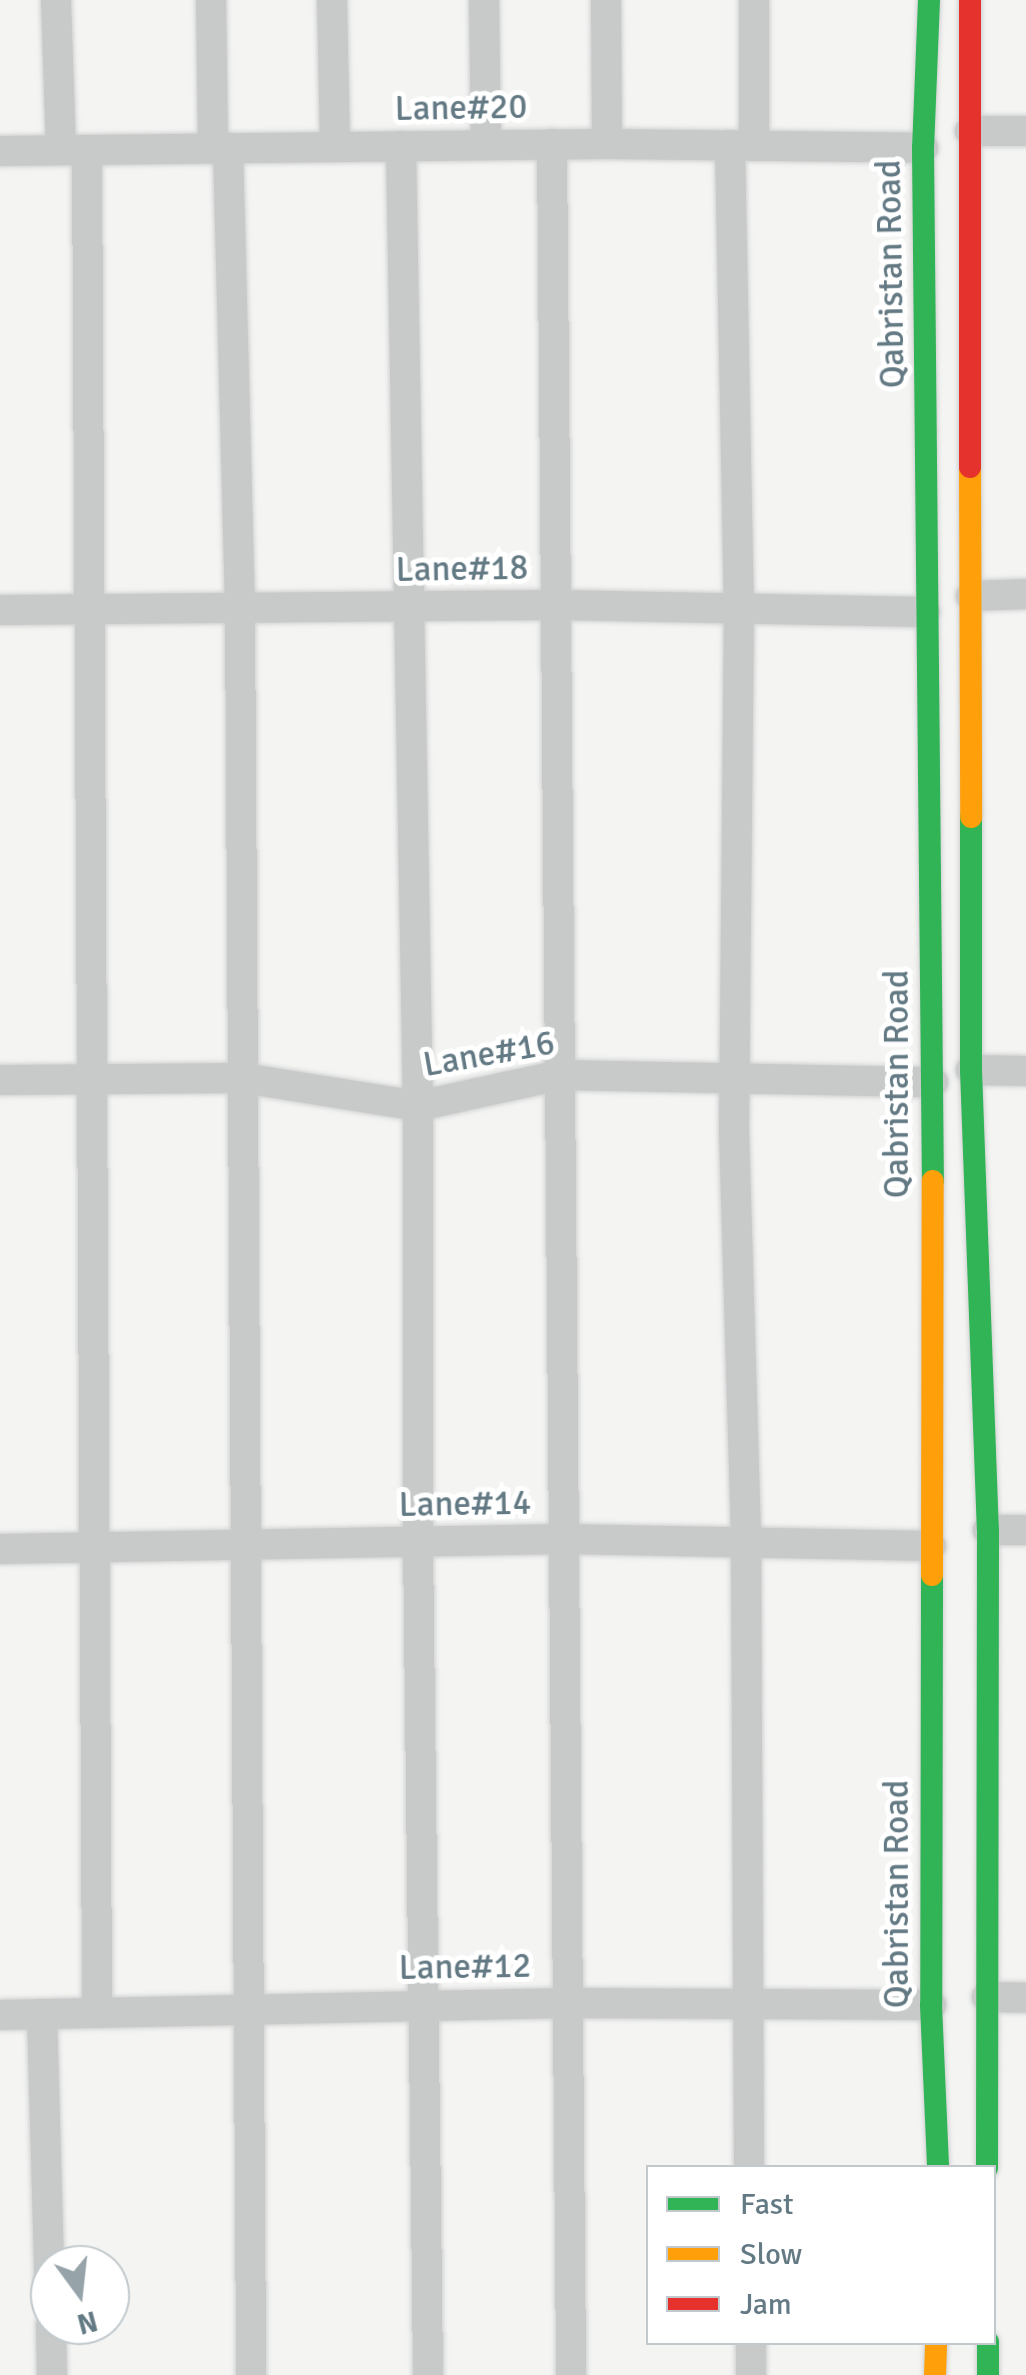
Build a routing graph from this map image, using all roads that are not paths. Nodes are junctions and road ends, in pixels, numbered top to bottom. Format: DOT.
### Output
graph roads {
  1 [pos="56,0"];
  2 [pos="211,0"];
  3 [pos="332,0"];
  4 [pos="484,0"];
  5 [pos="606,0"];
  6 [pos="754,0"];
  7 [pos="929,0"];
  8 [pos="970,0"];
  9 [pos="970,131"];
  10 [pos="1026,131"];
  11 [pos="552,144"];
  12 [pos="607,144"];
  13 [pos="486,145"];
  14 [pos="401,146"];
  15 [pos="742,146"];
  16 [pos="335,147"];
  17 [pos="221,148"];
  18 [pos="924,148"];
  19 [pos="0,150"];
  20 [pos="74,150"];
  21 [pos="930,525"];
  22 [pos="970,527"];
  23 [pos="1026,594"];
  24 [pos="971,596"];
  25 [pos="556,606"];
  26 [pos="410,607"];
  27 [pos="240,608"];
  28 [pos="739,608"];
  29 [pos="90,609"];
  30 [pos="0,610"];
  31 [pos="926,612"];
  32 [pos="971,1070"];
  33 [pos="1026,1071"];
  34 [pos="560,1076"];
  35 [pos="243,1078"];
  36 [pos="736,1078"];
  37 [pos="0,1080"];
  38 [pos="93,1080"];
  39 [pos="933,1082"];
  40 [pos="418,1106"];
  41 [pos="988,1530"];
  42 [pos="1026,1530"];
  43 [pos="564,1539"];
  44 [pos="418,1542"];
  45 [pos="746,1543"];
  46 [pos="246,1546"];
  47 [pos="931,1546"];
  48 [pos="0,1549"];
  49 [pos="98,1549"];
  50 [pos="987,1997"];
  51 [pos="1026,1998"];
  52 [pos="568,2003"];
  53 [pos="746,2004"];
  54 [pos="931,2005"];
  55 [pos="422,2006"];
  56 [pos="249,2010"];
  57 [pos="98,2013"];
  58 [pos="42,2014"];
  59 [pos="0,2016"];
  60 [pos="963,2132"];
  61 [pos="748,2165"];
  62 [pos="940,2165"];
  63 [pos="985,2165"];
  64 [pos="48,2245"];
  65 [pos="51,2345"];
  66 [pos="751,2345"];
  67 [pos="936,2345"];
  68 [pos="988,2345"];
  69 [pos="52,2375"];
  70 [pos="251,2375"];
  71 [pos="428,2375"];
  72 [pos="571,2375"];
  73 [pos="752,2375"];
  74 [pos="936,2375"];
  75 [pos="988,2375"];
  1 -- 20 [label="street"];
  2 -- 17 [label="street"];
  3 -- 16 [label="street"];
  4 -- 13 [label="street"];
  5 -- 12 [label="street"];
  6 -- 15 [label="street"];
  7 -- 18 [label="street, Qabristan Road"];
  8 -- 9 [label="street, Qabristan Road"];
  9 -- 10 [label="street"];
  9 -- 22 [label="street, Qabristan Road"];
  11 -- 12 [label="street, Lane#20"];
  11 -- 13 [label="street, Lane#20"];
  11 -- 25 [label="street"];
  12 -- 15 [label="street, Lane#20"];
  13 -- 14 [label="street, Lane#20"];
  14 -- 16 [label="street, Lane#20"];
  14 -- 26 [label="street"];
  15 -- 18 [label="street, Lane#20"];
  15 -- 28 [label="street"];
  16 -- 17 [label="street, Lane#20"];
  17 -- 20 [label="street, Lane#20"];
  17 -- 27 [label="street"];
  18 -- 21 [label="street, Qabristan Road"];
  19 -- 20 [label="street, Lane#20"];
  20 -- 29 [label="street"];
  21 -- 22 [label="street"];
  21 -- 31 [label="street, Qabristan Road"];
  22 -- 24 [label="street, Qabristan Road"];
  23 -- 24 [label="street"];
  24 -- 32 [label="street, Qabristan Road"];
  25 -- 26 [label="street, Lane#18"];
  25 -- 28 [label="street, Lane#18"];
  25 -- 34 [label="street"];
  26 -- 27 [label="street, Lane#18"];
  26 -- 40 [label="street"];
  27 -- 29 [label="street, Lane#18"];
  27 -- 35 [label="street"];
  28 -- 31 [label="street, Lane#18"];
  28 -- 36 [label="street"];
  29 -- 30 [label="street, Lane#18"];
  29 -- 38 [label="street"];
  31 -- 39 [label="street, Qabristan Road"];
  32 -- 33 [label="street"];
  32 -- 41 [label="street, Qabristan Road"];
  34 -- 36 [label="street, Lane#16"];
  34 -- 40 [label="street, Lane#16"];
  34 -- 43 [label="street"];
  35 -- 38 [label="street, Lane#16"];
  35 -- 40 [label="street, Lane#16"];
  35 -- 46 [label="street"];
  36 -- 39 [label="street, Lane#16"];
  36 -- 45 [label="street"];
  37 -- 38 [label="street, Lane#16"];
  38 -- 49 [label="street"];
  39 -- 47 [label="street, Qabristan Road"];
  40 -- 44 [label="street"];
  41 -- 42 [label="street"];
  41 -- 50 [label="street, Qabristan Road"];
  43 -- 44 [label="street, Lane#14"];
  43 -- 45 [label="street, Lane#14"];
  43 -- 52 [label="street"];
  44 -- 46 [label="street, Lane#14"];
  44 -- 55 [label="street"];
  45 -- 47 [label="street, Lane#14"];
  45 -- 53 [label="street"];
  46 -- 49 [label="street, Lane#14"];
  46 -- 56 [label="street"];
  47 -- 54 [label="street, Qabristan Road"];
  48 -- 49 [label="street, Lane#14"];
  49 -- 57 [label="street"];
  50 -- 51 [label="street"];
  50 -- 60 [label="street, Qabristan Road"];
  52 -- 53 [label="street, Lane#12"];
  52 -- 55 [label="street, Lane#12"];
  52 -- 72 [label="street"];
  53 -- 54 [label="street, Lane#12"];
  53 -- 61 [label="street"];
  54 -- 60 [label="street, Qabristan Road"];
  55 -- 56 [label="street, Lane#12"];
  55 -- 71 [label="street"];
  56 -- 57 [label="street, Lane#12"];
  56 -- 70 [label="street"];
  57 -- 58 [label="street, Lane#12"];
  58 -- 59 [label="street, Lane#12"];
  58 -- 64 [label="street"];
  60 -- 62 [label="street, Qabristan Road"];
  60 -- 63 [label="street, Qabristan Road"];
  65 -- 69 [label="street"];
  66 -- 73 [label="street"];
  67 -- 74 [label="street"];
  68 -- 75 [label="street"];
}
